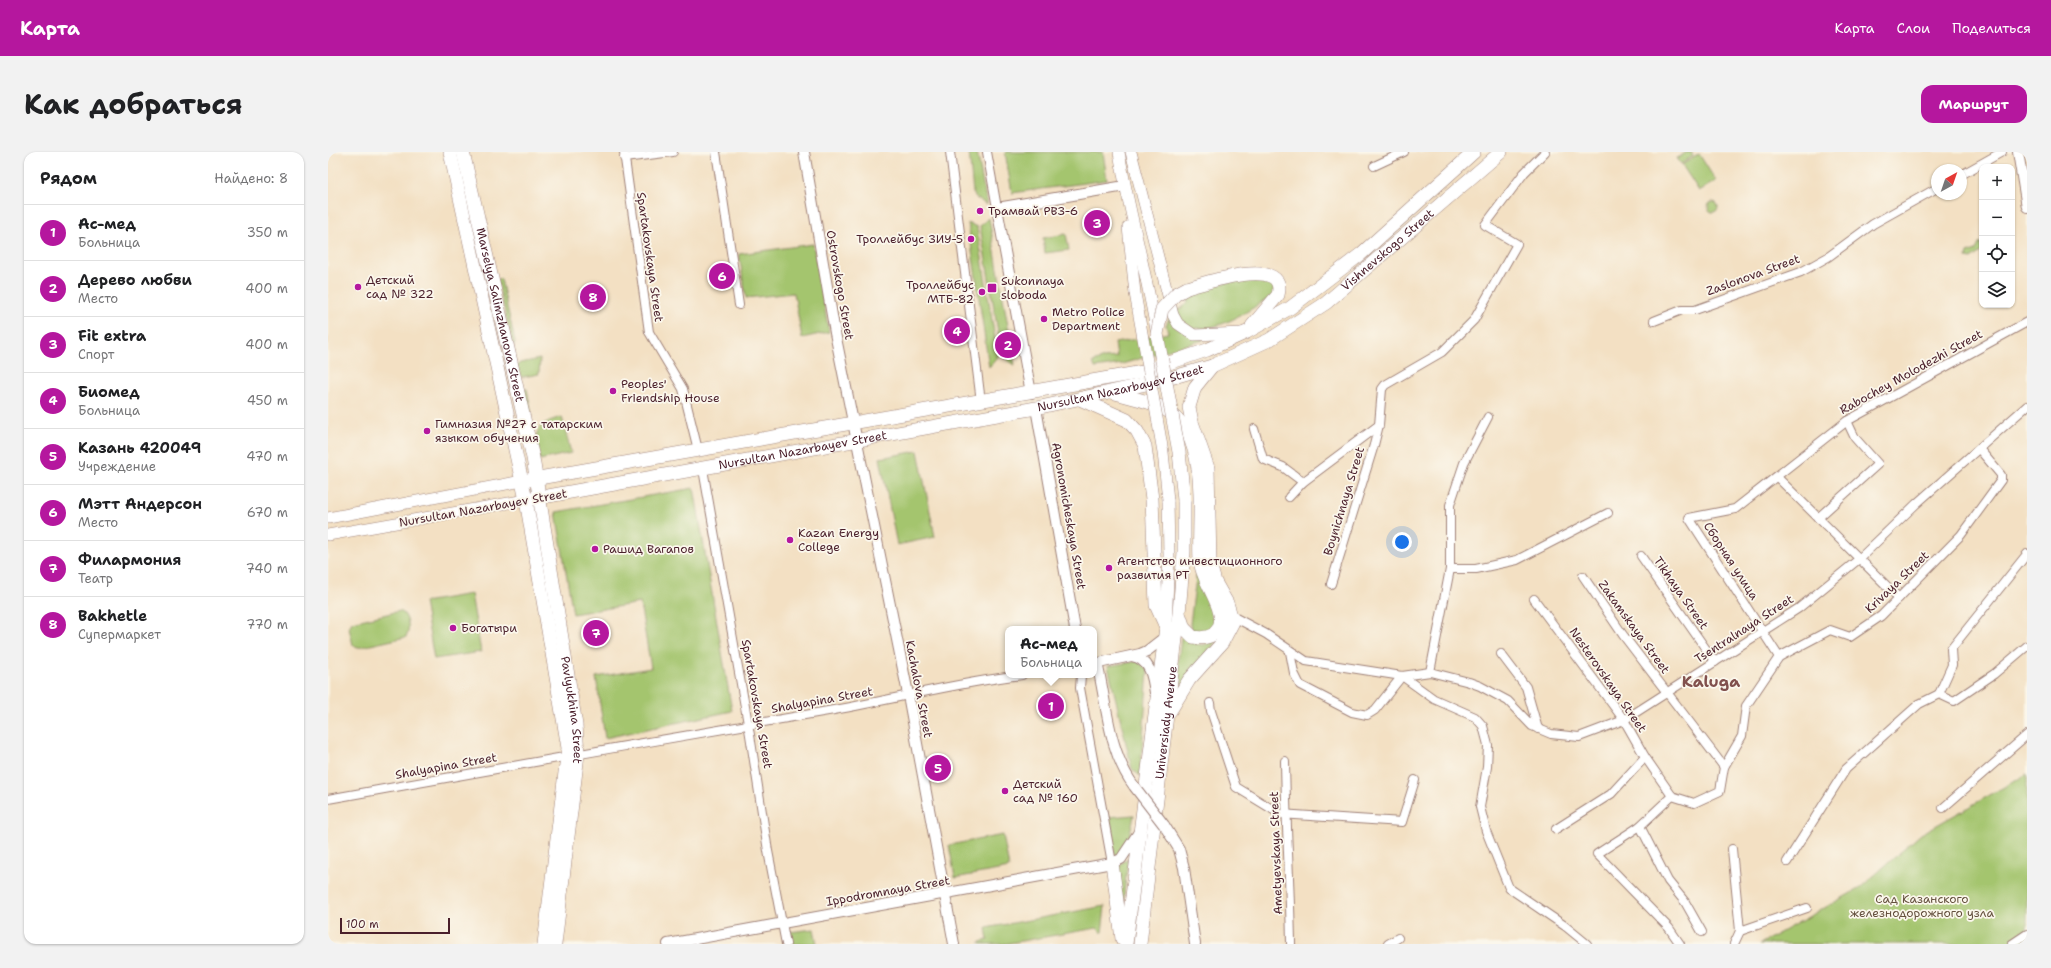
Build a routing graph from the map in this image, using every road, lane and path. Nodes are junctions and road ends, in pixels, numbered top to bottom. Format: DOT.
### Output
graph roads {
  1 [pos="450,152"];
  2 [pos="463,152"];
  3 [pos="673,152"];
  4 [pos="716,152"];
  5 [pos="804,152"];
  6 [pos="950,152"];
  7 [pos="987,152"];
  8 [pos="1119,152"];
  9 [pos="1131,152"];
  10 [pos="1404,152"];
  11 [pos="1474,152"];
  12 [pos="1501,152"];
  13 [pos="1545,152"];
  14 [pos="2002,152"];
  15 [pos="2018,152"];
  16 [pos="624,155"];
  17 [pos="1374,166"];
  18 [pos="1967,172"];
  19 [pos="1125,186"];
  20 [pos="1931,191"];
  21 [pos="2027,207"];
  22 [pos="997,208"];
  23 [pos="739,305"];
  24 [pos="1654,321"];
  25 [pos="2027,322"];
  26 [pos="1245,332"];
  27 [pos="1157,334"];
  28 [pos="1269,340"];
  29 [pos="1212,366"];
  30 [pos="1112,392"];
  31 [pos="1031,393"];
  32 [pos="1080,399"];
  33 [pos="981,402"];
  34 [pos="2027,406"];
  35 [pos="1036,408"];
  36 [pos="1488,417"];
  37 [pos="1847,421"];
  38 [pos="853,422"];
  39 [pos="1379,425"];
  40 [pos="1254,429"];
  41 [pos="857,440"];
  42 [pos="698,450"];
  43 [pos="1980,450"];
  44 [pos="703,469"];
  45 [pos="1778,477"];
  46 [pos="536,478"];
  47 [pos="522,481"];
  48 [pos="1303,482"];
  49 [pos="1289,497"];
  50 [pos="539,498"];
  51 [pos="526,500"];
  52 [pos="1608,513"];
  53 [pos="328,518"];
  54 [pos="1689,518"];
  55 [pos="1818,518"];
  56 [pos="328,535"];
  57 [pos="2027,554"];
  58 [pos="1641,556"];
  59 [pos="1858,558"];
  60 [pos="1450,570"];
  61 [pos="1583,576"];
  62 [pos="1331,584"];
  63 [pos="1899,598"];
  64 [pos="1534,600"];
  65 [pos="1179,613"];
  66 [pos="1232,616"];
  67 [pos="1075,626"];
  68 [pos="1165,632"];
  69 [pos="1762,632"];
  70 [pos="2027,646"];
  71 [pos="1290,652"];
  72 [pos="1501,654"];
  73 [pos="1132,656"];
  74 [pos="1779,657"];
  75 [pos="1715,662"];
  76 [pos="1097,664"];
  77 [pos="1097,668"];
  78 [pos="1430,672"];
  79 [pos="1402,676"];
  80 [pos="1005,678"];
  81 [pos="1081,678"];
  82 [pos="1667,692"];
  83 [pos="1939,694"];
  84 [pos="908,695"];
  85 [pos="1156,700"];
  86 [pos="1210,703"];
  87 [pos="1167,717"];
  88 [pos="1624,720"];
  89 [pos="749,725"];
  90 [pos="1538,729"];
  91 [pos="2027,735"];
  92 [pos="574,755"];
  93 [pos="1645,756"];
  94 [pos="1285,761"];
  95 [pos="1724,767"];
  96 [pos="1415,780"];
  97 [pos="1672,796"];
  98 [pos="328,799"];
  99 [pos="1944,808"];
  100 [pos="1286,814"];
  101 [pos="1640,826"];
  102 [pos="1556,829"];
  103 [pos="1139,831"];
  104 [pos="1732,849"];
  105 [pos="1787,862"];
  106 [pos="1112,863"];
  107 [pos="945,894"];
  108 [pos="1807,908"];
  109 [pos="782,923"];
  110 [pos="1740,931"];
  111 [pos="1702,932"];
  112 [pos="2027,934"];
  113 [pos="1398,938"];
  114 [pos="544,944"];
  115 [pos="555,944"];
  116 [pos="668,944"];
  117 [pos="786,944"];
  118 [pos="954,944"];
  119 [pos="1124,944"];
  120 [pos="1140,944"];
  121 [pos="1195,944"];
  122 [pos="1291,944"];
  123 [pos="1388,944"];
  124 [pos="1587,944"];
  125 [pos="1680,944"];
  126 [pos="1734,944"];
  127 [pos="2012,944"];
  1 -- 47 [label="main road, Pavlyukhina Street"];
  2 -- 46 [label="main road, Marselya Salimzhanova Street"];
  3 -- 16 [label="street"];
  4 -- 23 [label="street"];
  5 -- 38 [label="street, Ostrovskogo Street"];
  6 -- 33 [label="street"];
  7 -- 22 [label="street"];
  8 -- 19 [label="main road"];
  9 -- 26 [label="main road"];
  10 -- 17 [label="street"];
  11 -- 26 [label="main road, Vishnevskogo Street"];
  12 -- 28 [label="main road, Vishnevskogo Street"];
  13 -- 39 [label="street, Boynichnaya Street"];
  14 -- 18 [label="street"];
  15 -- 21 [label="street"];
  16 -- 42 [label="street, Spartakovskaya Street"];
  19 -- 22 [label="street"];
  19 -- 27 [label="main road"];
  19 -- 68 [label="main road, bridge"];
  20 -- 24 [label="street, Zaslonova Street"];
  22 -- 31 [label="street"];
  25 -- 37 [label="street, Rabochey Molodezhi Street"];
  26 -- 27 [label="main road, Universiady Avenue, bridge"];
  26 -- 31 [label="main road, Nursultan Nazarbayev Street"];
  27 -- 65 [label="main road, Universiady Avenue, bridge"];
  28 -- 29 [label="main road, Nursultan Nazarbayev Street"];
  29 -- 30 [label="main road, Nursultan Nazarbayev Street"];
  29 -- 66 [label="main road"];
  30 -- 32 [label="main road, Nursultan Nazarbayev Street"];
  30 -- 65 [label="main road"];
  31 -- 33 [label="main road, Nursultan Nazarbayev Street"];
  32 -- 35 [label="main road, Nursultan Nazarbayev Street"];
  32 -- 68 [label="main road"];
  33 -- 38 [label="main road, Nursultan Nazarbayev Street"];
  34 -- 43 [label="street, Tsentralnaya Street"];
  35 -- 41 [label="main road, Nursultan Nazarbayev Street"];
  35 -- 67 [label="street, Agronomicheskaya Street"];
  36 -- 60 [label="street"];
  37 -- 45 [label="street, Rabochey Molodezhi Street"];
  37 -- 55 [label="street"];
  38 -- 41 [label="street, Ostrovskogo Street"];
  38 -- 42 [label="main road, Nursultan Nazarbayev Street"];
  39 -- 48 [label="street, Boynichnaya Street"];
  39 -- 62 [label="street, Boynichnaya Street"];
  40 -- 48 [label="street"];
  41 -- 44 [label="main road, Nursultan Nazarbayev Street"];
  41 -- 84 [label="street, Kachalova Street"];
  42 -- 46 [label="main road, Nursultan Nazarbayev Street"];
  43 -- 59 [label="street, Tsentralnaya Street"];
  43 -- 63 [label="street, Krivaya Street"];
  44 -- 50 [label="main road, Nursultan Nazarbayev Street"];
  44 -- 89 [label="street, Spartakovskaya Street"];
  45 -- 54 [label="street, Rabochey Molodezhi Street"];
  45 -- 55 [label="street"];
  46 -- 47 [label="main road, Nursultan Nazarbayev Street"];
  46 -- 50 [label="main road, Pavlyukhina Street"];
  47 -- 51 [label="main road, Pavlyukhina Street"];
  47 -- 53 [label="main road, Nursultan Nazarbayev Street"];
  48 -- 49 [label="street, Boynichnaya Street"];
  50 -- 51 [label="main road, Nursultan Nazarbayev Street"];
  50 -- 92 [label="main road, Pavlyukhina Street"];
  51 -- 56 [label="main road, Nursultan Nazarbayev Street"];
  51 -- 92 [label="main road, Pavlyukhina Street"];
  52 -- 60 [label="street"];
  54 -- 69 [label="street, Сборная улица"];
  55 -- 59 [label="street"];
  57 -- 83 [label="street"];
  58 -- 75 [label="street, Tikhaya Street"];
  59 -- 63 [label="street"];
  59 -- 69 [label="street, Tsentralnaya Street"];
  60 -- 78 [label="street"];
  61 -- 82 [label="street, Zakamskaya Street"];
  63 -- 74 [label="street, Krivaya Street"];
  64 -- 88 [label="street, Nesterovskaya Street"];
  65 -- 87 [label="main road, Universiady Avenue"];
  66 -- 71 [label="street, Tsentralnaya Street"];
  66 -- 87 [label="main road"];
  68 -- 73 [label="street"];
  68 -- 85 [label="main road, Universiady Avenue"];
  69 -- 74 [label="street, Сборная улица"];
  69 -- 75 [label="street, Tsentralnaya Street"];
  70 -- 83 [label="street"];
  71 -- 79 [label="street, Tsentralnaya Street"];
  71 -- 79 [label="street"];
  72 -- 90 [label="street"];
  73 -- 76 [label="street"];
  73 -- 85 [label="street"];
  74 -- 95 [label="street, Krivaya Street"];
  75 -- 82 [label="street, Tsentralnaya Street"];
  77 -- 121 [label="street, bridge"];
  78 -- 79 [label="street, Tsentralnaya Street"];
  78 -- 90 [label="street, Tsentralnaya Street"];
  79 -- 124 [label="street"];
  80 -- 84 [label="street, Shalyapina Street"];
  81 -- 106 [label="street"];
  82 -- 88 [label="street, Tsentralnaya Street"];
  82 -- 95 [label="street, Zakamskaya Street"];
  83 -- 105 [label="street"];
  84 -- 89 [label="street, Shalyapina Street"];
  84 -- 107 [label="street, Kachalova Street"];
  85 -- 103 [label="main road, Universiady Avenue"];
  86 -- 100 [label="street"];
  87 -- 120 [label="main road, Universiady Avenue"];
  88 -- 90 [label="street, Tsentralnaya Street"];
  88 -- 93 [label="street, Nesterovskaya Street"];
  89 -- 92 [label="street, Shalyapina Street"];
  89 -- 109 [label="street, Spartakovskaya Street"];
  91 -- 99 [label="street"];
  92 -- 98 [label="street, Shalyapina Street"];
  92 -- 114 [label="main road, Pavlyukhina Street"];
  92 -- 115 [label="main road, Pavlyukhina Street"];
  93 -- 97 [label="street, Nesterovskaya Street"];
  93 -- 102 [label="street"];
  94 -- 100 [label="street, Ametyevskaya Street"];
  95 -- 97 [label="street, Krivaya Street"];
  96 -- 100 [label="street"];
  97 -- 101 [label="street"];
  100 -- 122 [label="street, Ametyevskaya Street"];
  101 -- 111 [label="street"];
  101 -- 125 [label="street"];
  103 -- 106 [label="street"];
  103 -- 119 [label="main road, Universiady Avenue"];
  104 -- 110 [label="street"];
  106 -- 107 [label="street, Ippodromnaya Street"];
  106 -- 119 [label="main road"];
  107 -- 109 [label="street, Ippodromnaya Street"];
  107 -- 118 [label="street, Kachalova Street"];
  108 -- 110 [label="street"];
  109 -- 116 [label="street, Ippodromnaya Street"];
  109 -- 117 [label="street, Spartakovskaya Street"];
  110 -- 126 [label="street"];
  112 -- 127 [label="street"];
  113 -- 123 [label="street"];
}
